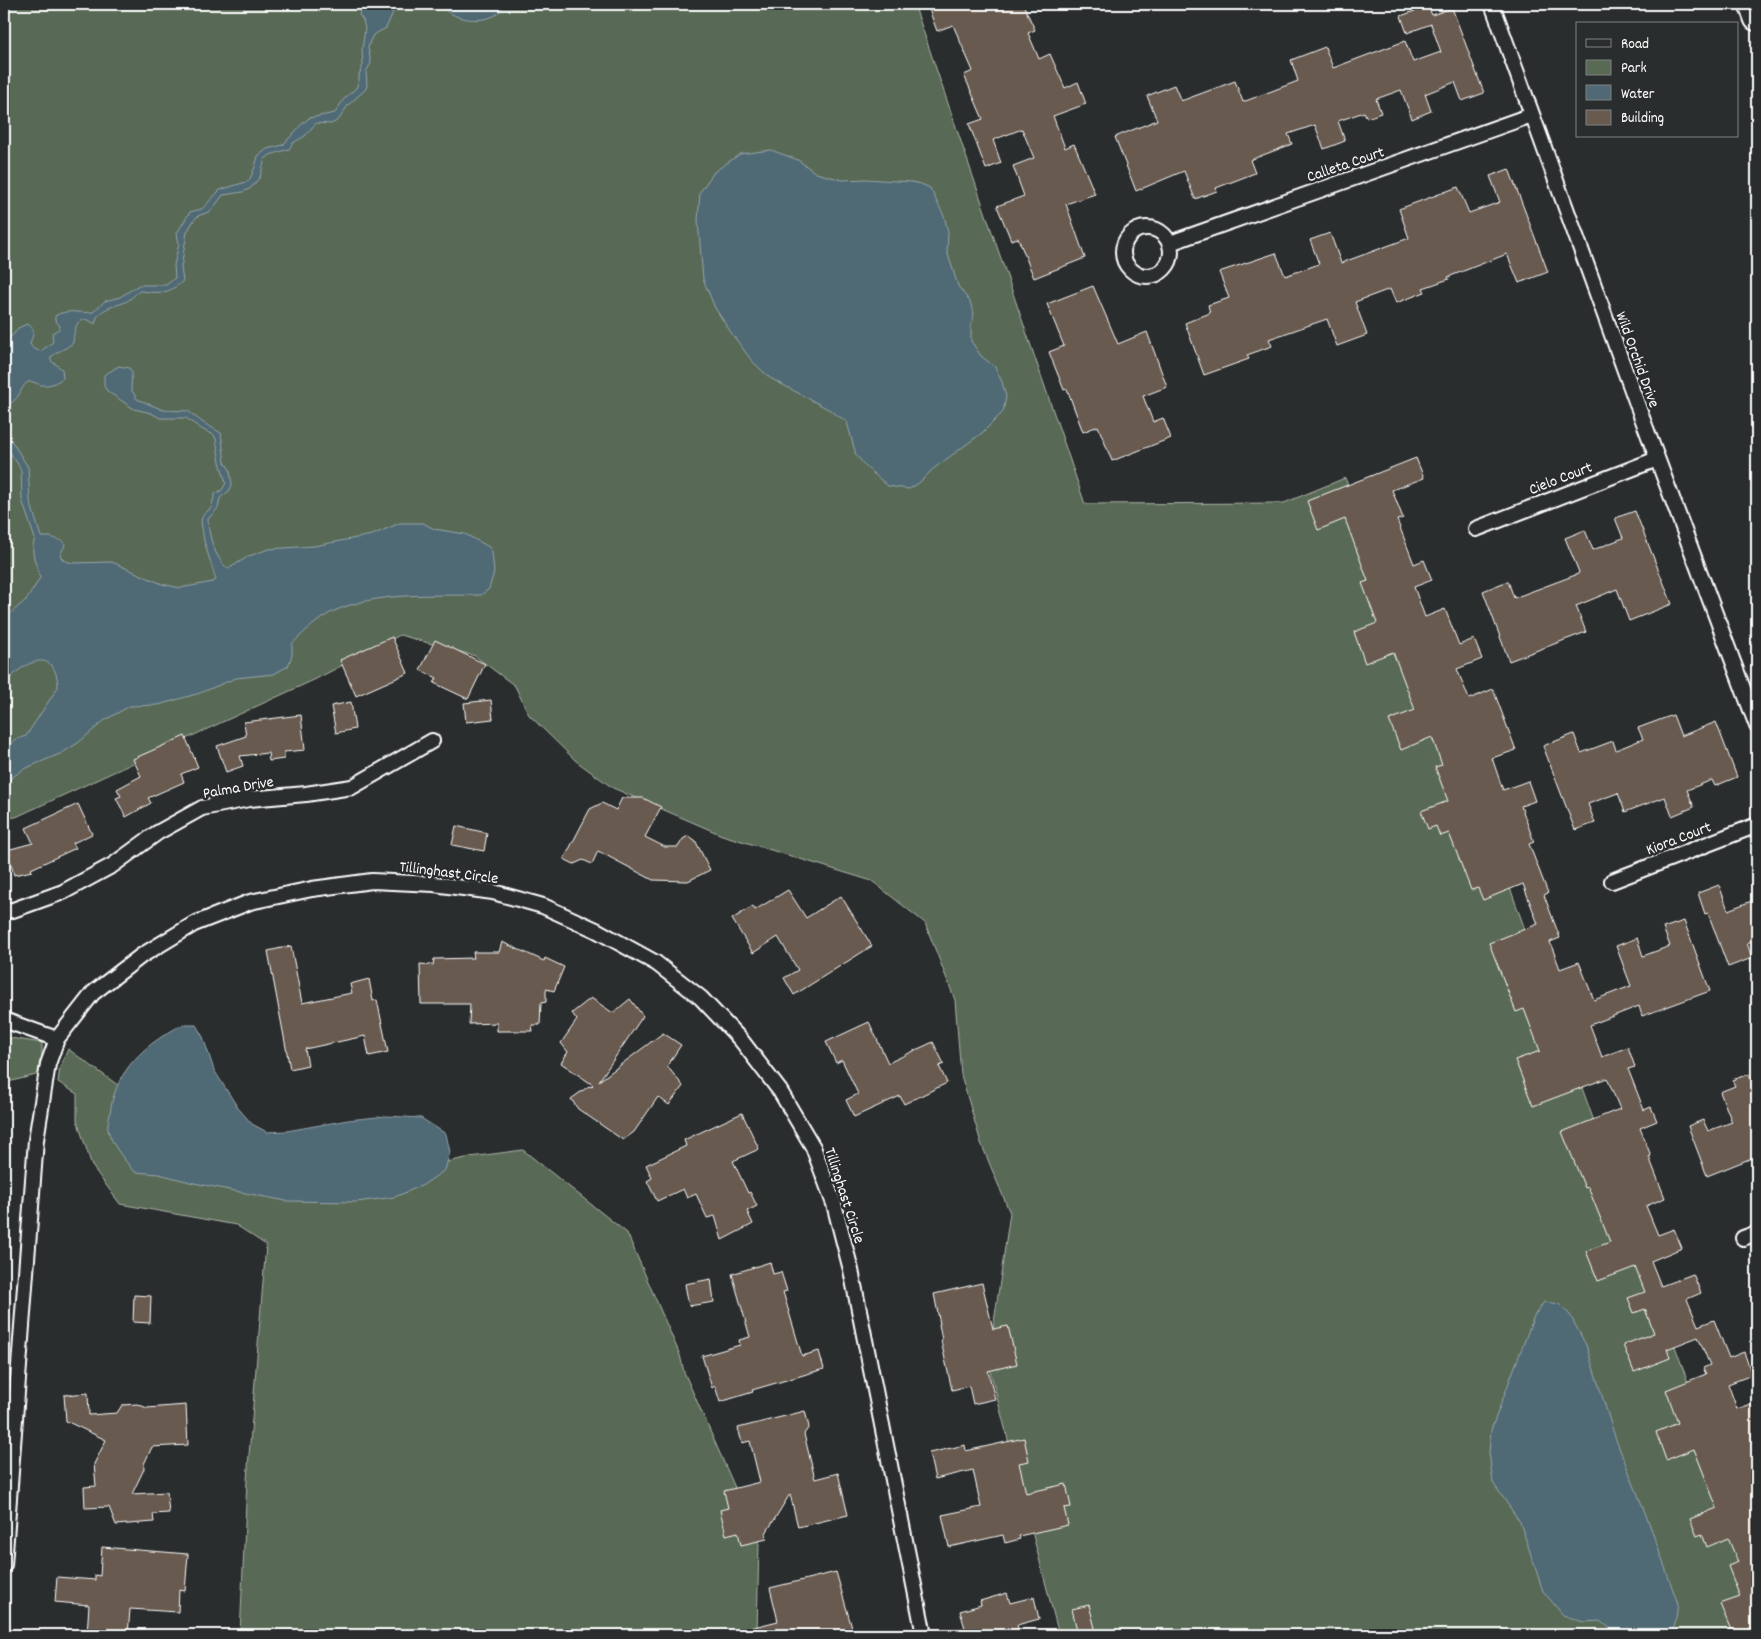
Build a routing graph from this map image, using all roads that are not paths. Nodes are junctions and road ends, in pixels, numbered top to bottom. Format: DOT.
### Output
graph roads {
  1 [pos="1492,4"];
  2 [pos="1752,4"];
  3 [pos="1757,18"];
  4 [pos="1532,115"];
  5 [pos="1170,243"];
  6 [pos="1657,459"];
  7 [pos="1476,529"];
  8 [pos="1757,726"];
  9 [pos="432,741"];
  10 [pos="1757,825"];
  11 [pos="1612,881"];
  12 [pos="4,911"];
  13 [pos="4,1020"];
  14 [pos="57,1039"];
  15 [pos="1757,1233"];
  16 [pos="1743,1238"];
  17 [pos="4,1565"];
  18 [pos="924,1635"];
  1 -- 4 [label="street, Wild Orchid Drive"];
  2 -- 3 [label="highway"];
  4 -- 5 [label="street, Calleta Court"];
  4 -- 6 [label="street, Wild Orchid Drive"];
  6 -- 7 [label="street, Cielo Court"];
  6 -- 8 [label="street, Wild Orchid Drive"];
  9 -- 12 [label="street, Palma Drive"];
  10 -- 11 [label="street, Kiora Court"];
  13 -- 14 [label="street"];
  14 -- 17 [label="street, Tillinghast Circle"];
  14 -- 18 [label="street, Tillinghast Circle"];
  15 -- 16 [label="street"];
}
